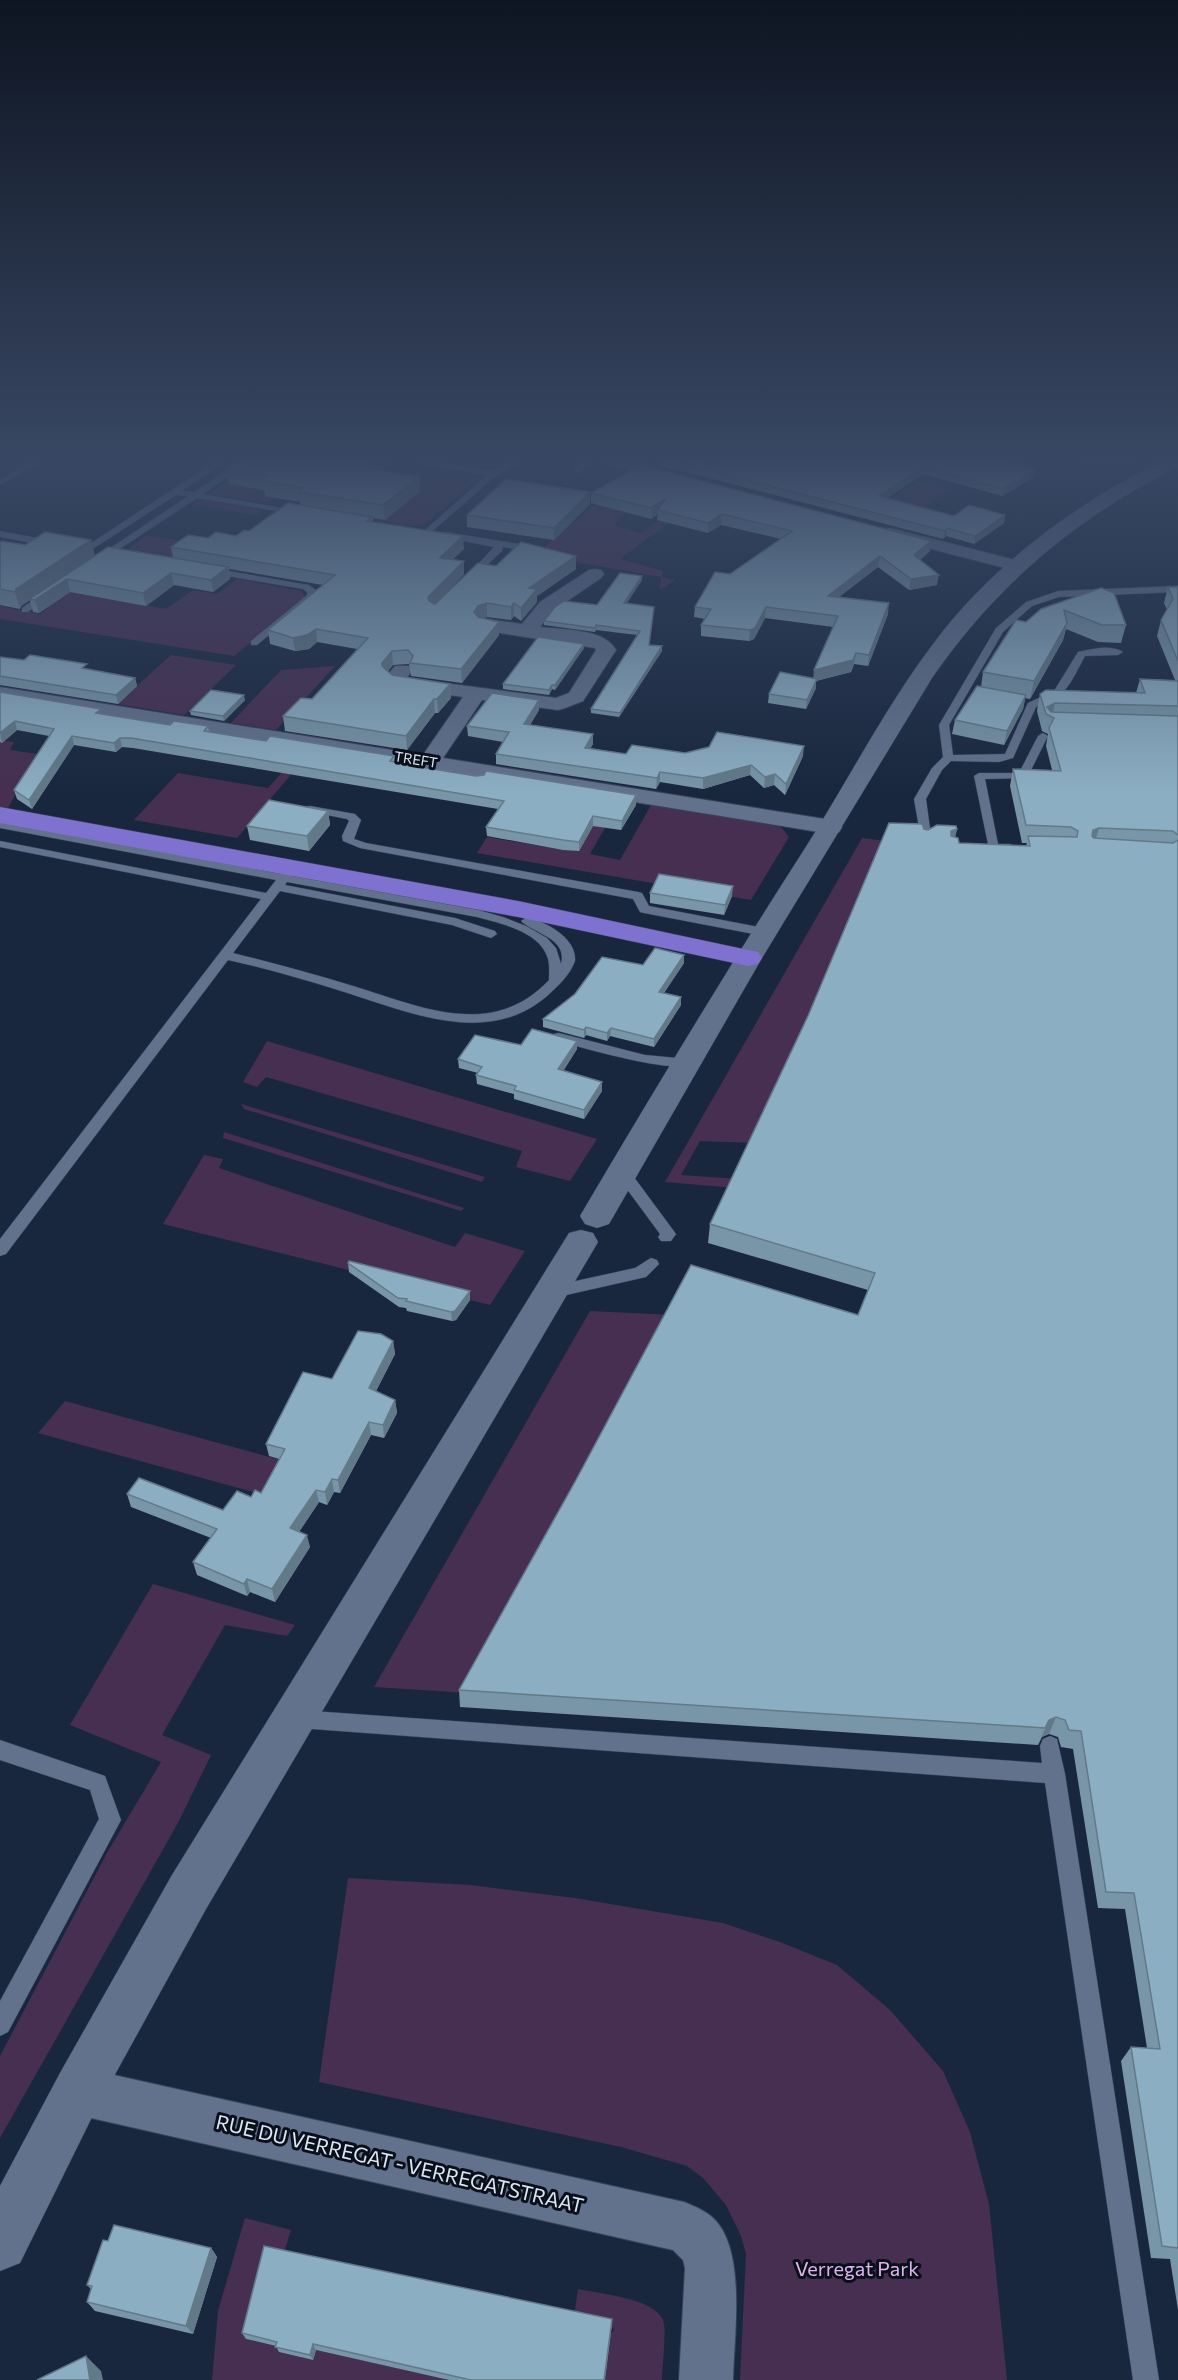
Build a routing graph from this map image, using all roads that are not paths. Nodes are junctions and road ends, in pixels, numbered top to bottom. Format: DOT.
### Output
graph roads {
  1 [pos="202,570"];
  2 [pos="478,570"];
  3 [pos="1012,570"];
  4 [pos="595,574"];
  5 [pos="467,581"];
  6 [pos="1178,589"];
  7 [pos="53,591"];
  8 [pos="25,610"];
  9 [pos="487,625"];
  10 [pos="527,631"];
  11 [pos="254,643"];
  12 [pos="1119,652"];
  13 [pos="402,670"];
  14 [pos="963,692"];
  15 [pos="0,693"];
  16 [pos="476,693"];
  17 [pos="974,694"];
  18 [pos="1020,703"];
  19 [pos="1032,705"];
  20 [pos="1043,736"];
  21 [pos="948,758"];
  22 [pos="430,761"];
  23 [pos="295,806"];
  24 [pos="0,815"];
  25 [pos="0,825"];
  26 [pos="831,827"];
  27 [pos="926,843"];
  28 [pos="0,844"];
  29 [pos="1025,849"];
  30 [pos="280,882"];
  31 [pos="486,904"];
  32 [pos="764,932"];
  33 [pos="491,934"];
  34 [pos="225,954"];
  35 [pos="748,958"];
  36 [pos="556,981"];
  37 [pos="547,1034"];
  38 [pos="688,1064"];
  39 [pos="623,1173"];
  40 [pos="666,1237"];
  41 [pos="0,1250"];
  42 [pos="651,1264"];
  43 [pos="550,1293"];
  44 [pos="292,1719"];
  45 [pos="1050,1746"];
  46 [pos="0,1750"];
  47 [pos="1054,1774"];
  48 [pos="0,2024"];
  49 [pos="78,2091"];
  50 [pos="0,2243"];
  51 [pos="706,2380"];
  52 [pos="1146,2380"];
  1 -- 11 [label="lane"];
  2 -- 5 [label="lane"];
  3 -- 26 [label="main road"];
  4 -- 10 [label="street"];
  6 -- 14 [label="lane"];
  7 -- 8 [label="lane"];
  9 -- 10 [label="street"];
  10 -- 16 [label="street"];
  12 -- 19 [label="lane"];
  13 -- 16 [label="street"];
  14 -- 17 [label="lane"];
  14 -- 21 [label="lane"];
  15 -- 22 [label="street, TREFT"];
  16 -- 22 [label="street"];
  18 -- 19 [label="lane"];
  19 -- 21 [label="lane"];
  20 -- 29 [label="lane"];
  21 -- 27 [label="lane"];
  22 -- 26 [label="street, TREFT"];
  23 -- 32 [label="lane"];
  24 -- 30 [label="highway"];
  25 -- 30 [label="lane"];
  26 -- 32 [label="main road"];
  28 -- 30 [label="lane"];
  30 -- 31 [label="highway"];
  30 -- 33 [label="lane"];
  30 -- 34 [label="lane"];
  30 -- 36 [label="lane"];
  31 -- 35 [label="highway"];
  31 -- 36 [label="lane"];
  32 -- 35 [label="main road"];
  34 -- 36 [label="lane"];
  34 -- 41 [label="lane"];
  35 -- 38 [label="main road"];
  37 -- 38 [label="lane"];
  38 -- 39 [label="main road"];
  39 -- 40 [label="lane"];
  39 -- 43 [label="main road"];
  42 -- 43 [label="lane"];
  43 -- 44 [label="main road"];
  44 -- 47 [label="lane"];
  44 -- 49 [label="main road"];
  45 -- 47 [label="lane"];
  46 -- 48 [label="lane"];
  47 -- 52 [label="lane"];
  49 -- 50 [label="main road"];
  49 -- 51 [label="street, RUE DU VERREGAT - VERREGATSTRAAT"];
}
